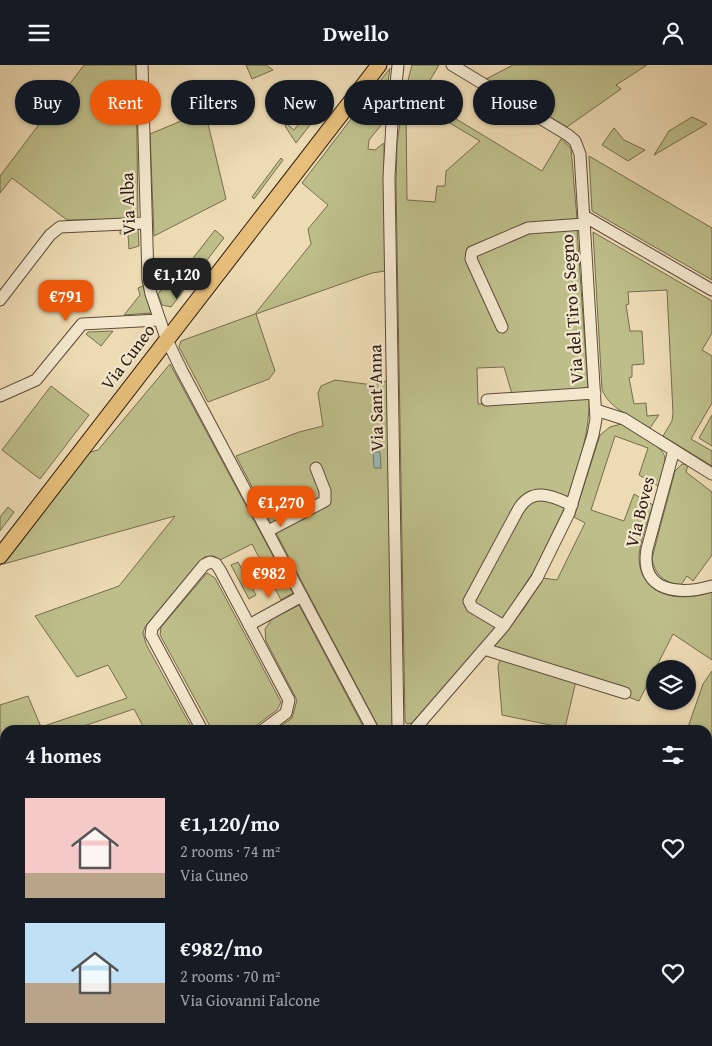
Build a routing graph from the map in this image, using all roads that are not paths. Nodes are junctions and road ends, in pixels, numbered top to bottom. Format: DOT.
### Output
graph roads {
  1 [pos="142,65"];
  2 [pos="379,65"];
  3 [pos="398,65"];
  4 [pos="452,65"];
  5 [pos="584,220"];
  6 [pos="146,223"];
  7 [pos="712,290"];
  8 [pos="0,300"];
  9 [pos="159,319"];
  10 [pos="502,327"];
  11 [pos="166,339"];
  12 [pos="595,393"];
  13 [pos="0,396"];
  14 [pos="487,400"];
  15 [pos="596,410"];
  16 [pos="674,450"];
  17 [pos="316,468"];
  18 [pos="712,474"];
  19 [pos="572,505"];
  20 [pos="268,531"];
  21 [pos="0,555"];
  22 [pos="712,586"];
  23 [pos="302,596"];
  24 [pos="249,625"];
  25 [pos="504,626"];
  26 [pos="484,649"];
  27 [pos="625,693"];
  28 [pos="199,725"];
  29 [pos="270,725"];
  30 [pos="370,725"];
  31 [pos="398,725"];
  32 [pos="418,725"];
  33 [pos="73,1046"];
  34 [pos="128,1046"];
  1 -- 6 [label="street, Via Alba"];
  2 -- 11 [label="main road, Via Cuneo"];
  3 -- 31 [label="street, Via Sant'Anna"];
  4 -- 5 [label="street, Via del Tiro a Segno"];
  5 -- 7 [label="street"];
  5 -- 10 [label="street, Via del Tiro a Segno"];
  5 -- 12 [label="street, Via del Tiro a Segno"];
  6 -- 8 [label="street"];
  6 -- 9 [label="street, Via Alba"];
  9 -- 11 [label="street, Via Alba"];
  9 -- 13 [label="street"];
  11 -- 20 [label="street, Via Alba"];
  11 -- 21 [label="main road, Via Cuneo"];
  12 -- 14 [label="street, Via del Tiro a Segno"];
  12 -- 15 [label="street, Via del Tiro a Segno"];
  15 -- 16 [label="street"];
  15 -- 19 [label="street, Via del Tiro a Segno"];
  16 -- 18 [label="street"];
  16 -- 22 [label="street, Via Boves"];
  17 -- 20 [label="street"];
  19 -- 25 [label="street, Via del Tiro a Segno"];
  19 -- 25 [label="street"];
  20 -- 23 [label="street, Via Alba"];
  23 -- 24 [label="street"];
  23 -- 30 [label="street, Via Alba"];
  24 -- 28 [label="street"];
  24 -- 29 [label="street"];
  25 -- 26 [label="street, Via del Tiro a Segno"];
  26 -- 27 [label="street"];
  26 -- 32 [label="street, Via del Tiro a Segno"];
  33 -- 34 [label="highway"];
}
